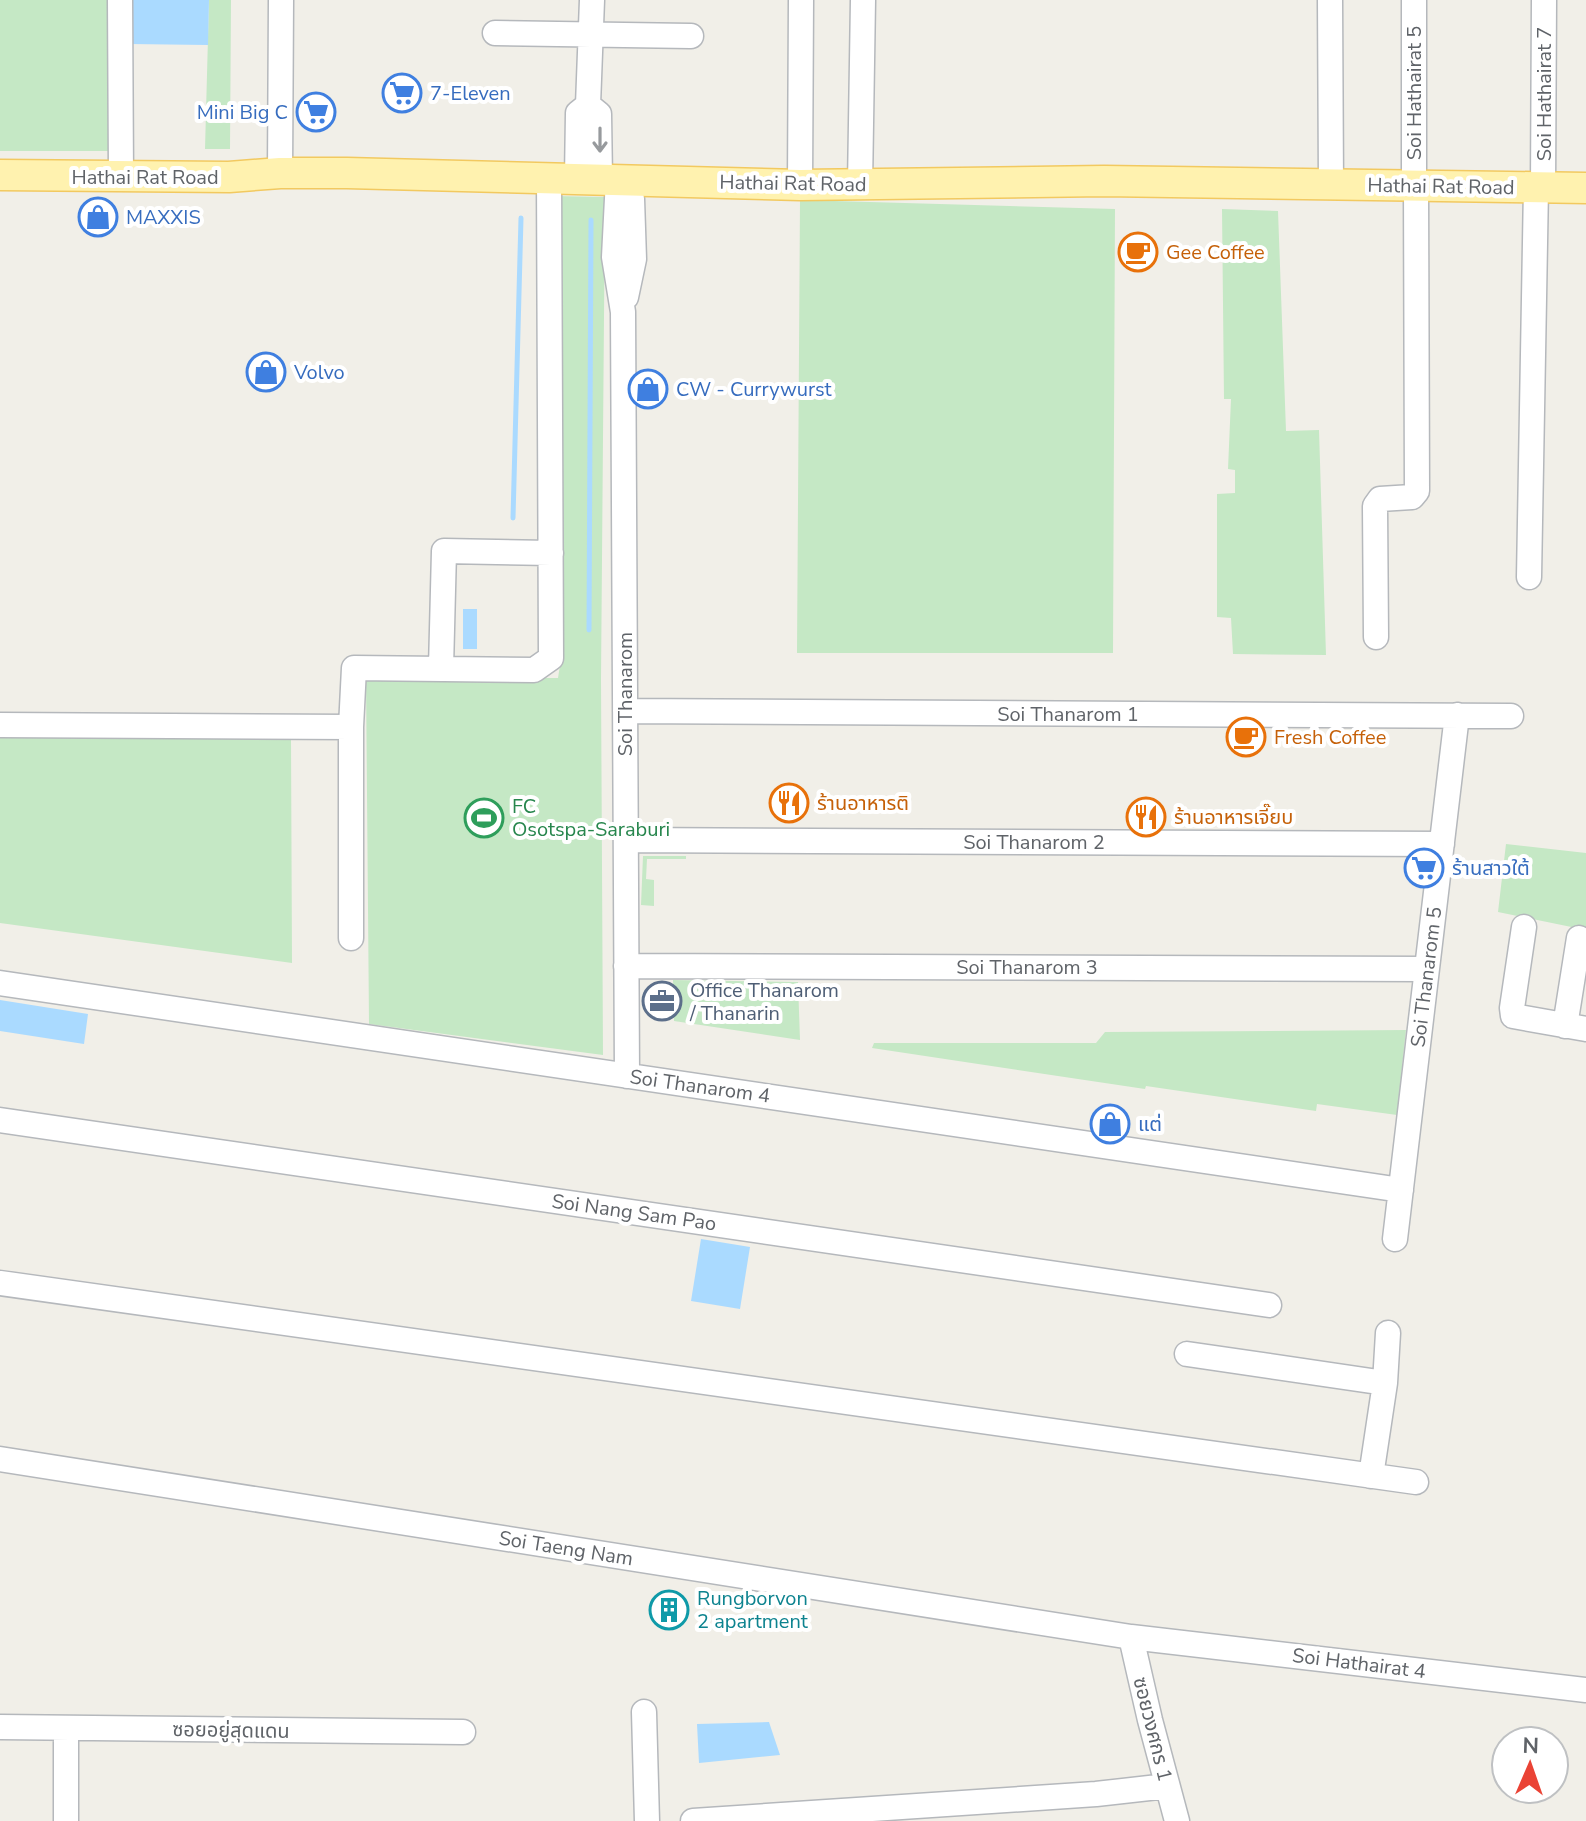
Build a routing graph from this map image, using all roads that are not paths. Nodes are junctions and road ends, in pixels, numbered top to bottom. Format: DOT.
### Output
graph roads {
  1 [pos="120,0"];
  2 [pos="281,0"];
  3 [pos="592,0"];
  4 [pos="801,0"];
  5 [pos="863,0"];
  6 [pos="1330,0"];
  7 [pos="1414,0"];
  8 [pos="1544,0"];
  9 [pos="495,33"];
  10 [pos="591,34"];
  11 [pos="691,36"];
  12 [pos="280,173"];
  13 [pos="0,175"];
  14 [pos="121,176"];
  15 [pos="595,179"];
  16 [pos="800,185"];
  17 [pos="860,185"];
  18 [pos="1331,185"];
  19 [pos="1415,186"];
  20 [pos="1540,187"];
  21 [pos="1586,188"];
  22 [pos="551,553"];
  23 [pos="1529,577"];
  24 [pos="1376,637"];
  25 [pos="441,668"];
  26 [pos="625,711"];
  27 [pos="1457,715"];
  28 [pos="1511,716"];
  29 [pos="0,725"];
  30 [pos="351,727"];
  31 [pos="626,840"];
  32 [pos="1442,844"];
  33 [pos="1524,927"];
  34 [pos="351,938"];
  35 [pos="1579,938"];
  36 [pos="626,966"];
  37 [pos="1427,969"];
  38 [pos="0,983"];
  39 [pos="1576,1028"];
  40 [pos="627,1076"];
  41 [pos="0,1120"];
  42 [pos="1401,1190"];
  43 [pos="1395,1239"];
  44 [pos="0,1283"];
  45 [pos="1269,1305"];
  46 [pos="1388,1333"];
  47 [pos="1187,1354"];
  48 [pos="1385,1383"];
  49 [pos="0,1459"];
  50 [pos="1371,1476"];
  51 [pos="1416,1482"];
  52 [pos="1131,1637"];
  53 [pos="1586,1690"];
  54 [pos="644,1712"];
  55 [pos="0,1727"];
  56 [pos="66,1728"];
  57 [pos="463,1732"];
  58 [pos="1167,1786"];
  59 [pos="66,1821"];
  60 [pos="647,1821"];
  61 [pos="693,1821"];
  62 [pos="1177,1821"];
  1 -- 14 [label="street"];
  2 -- 12 [label="street"];
  3 -- 10 [label="street"];
  4 -- 16 [label="street"];
  5 -- 17 [label="street"];
  6 -- 18 [label="street"];
  7 -- 19 [label="street, Soi Hathairat 5"];
  8 -- 20 [label="street, Soi Hathairat 7"];
  9 -- 10 [label="street"];
  10 -- 11 [label="street"];
  10 -- 15 [label="street"];
  12 -- 14 [label="main road, Hathai Rat Road"];
  12 -- 15 [label="main road, Hathai Rat Road"];
  13 -- 14 [label="main road, Hathai Rat Road"];
  15 -- 16 [label="main road, Hathai Rat Road"];
  15 -- 22 [label="street"];
  15 -- 26 [label="street, Soi Thanarom"];
  16 -- 17 [label="main road, Hathai Rat Road"];
  17 -- 18 [label="main road, Hathai Rat Road"];
  18 -- 19 [label="main road, Hathai Rat Road"];
  19 -- 20 [label="main road, Hathai Rat Road"];
  19 -- 24 [label="street, Soi Hathairat 5"];
  20 -- 21 [label="main road, Hathai Rat Road"];
  20 -- 23 [label="street, Soi Hathairat 7"];
  22 -- 25 [label="street"];
  22 -- 25 [label="street"];
  25 -- 30 [label="street"];
  26 -- 27 [label="street, Soi Thanarom 1"];
  26 -- 31 [label="street, Soi Thanarom"];
  27 -- 28 [label="street, Soi Thanarom 1"];
  27 -- 32 [label="street, Soi Thanarom 5"];
  29 -- 30 [label="street"];
  30 -- 34 [label="street"];
  31 -- 32 [label="street, Soi Thanarom 2"];
  31 -- 36 [label="street, Soi Thanarom"];
  32 -- 37 [label="street, Soi Thanarom 5"];
  33 -- 39 [label="street"];
  35 -- 39 [label="street"];
  36 -- 37 [label="street, Soi Thanarom 3"];
  36 -- 40 [label="street, Soi Thanarom"];
  37 -- 42 [label="street, Soi Thanarom 5"];
  38 -- 40 [label="street, Soi Thanarom 4"];
  40 -- 42 [label="street, Soi Thanarom 4"];
  41 -- 45 [label="street, Soi Nang Sam Pao"];
  42 -- 43 [label="street, Soi Thanarom 5"];
  44 -- 50 [label="street"];
  46 -- 48 [label="street"];
  47 -- 48 [label="street"];
  48 -- 50 [label="street"];
  49 -- 52 [label="street, Soi Taeng Nam"];
  50 -- 51 [label="street"];
  52 -- 53 [label="street, Soi Hathairat 4"];
  52 -- 58 [label="street, ซอยวงศกร 1"];
  54 -- 60 [label="street"];
  55 -- 56 [label="street, ซอยอยู่สุดแดน"];
  56 -- 57 [label="street, ซอยอยู่สุดแดน"];
  56 -- 59 [label="street"];
  58 -- 61 [label="street"];
  58 -- 62 [label="street, ซอยวงศกร 1"];
}
